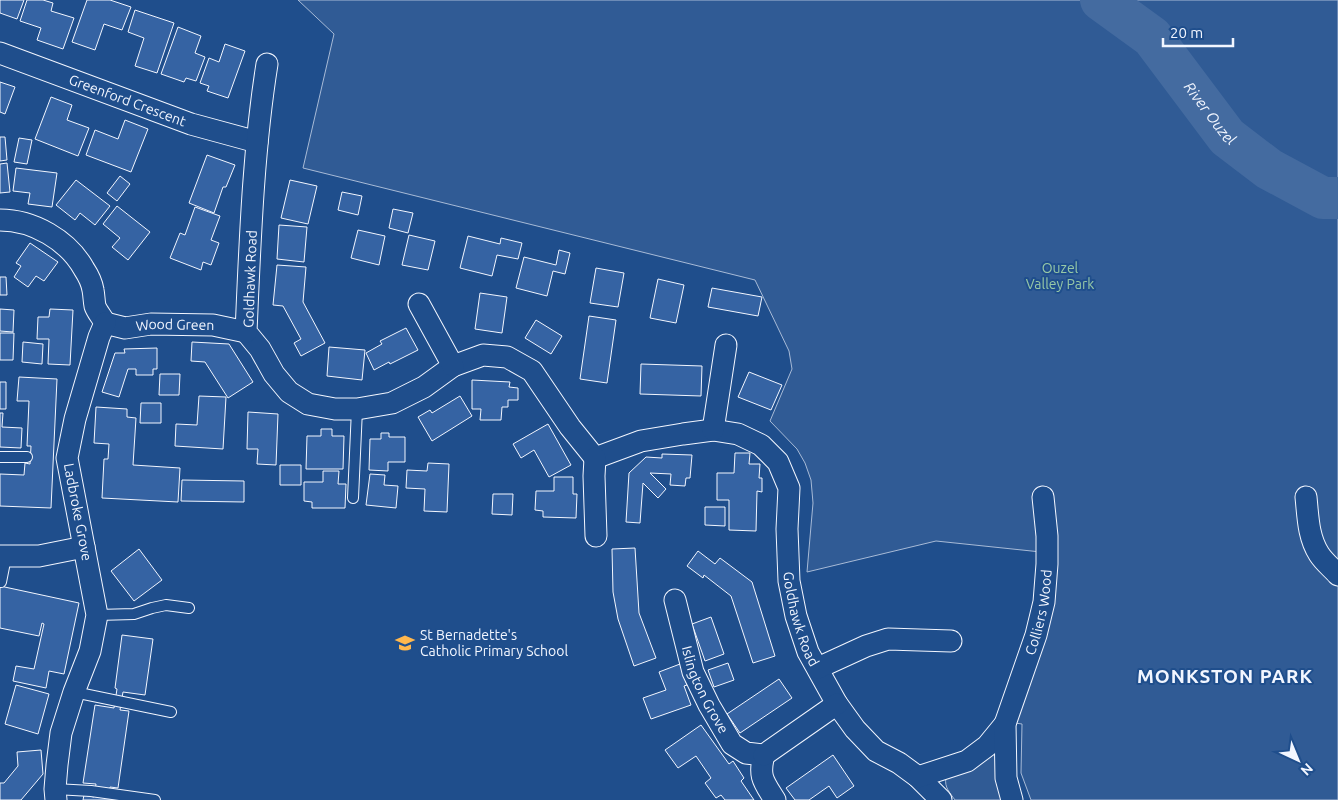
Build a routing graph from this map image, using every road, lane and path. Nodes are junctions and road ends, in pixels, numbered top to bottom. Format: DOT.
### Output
graph roads {
  1 [pos="0,53"];
  2 [pos="267,64"];
  3 [pos="257,142"];
  4 [pos="0,220"];
  5 [pos="419,304"];
  6 [pos="105,323"];
  7 [pos="246,332"];
  8 [pos="726,345"];
  9 [pos="453,366"];
  10 [pos="357,409"];
  11 [pos="713,430"];
  12 [pos="0,456"];
  13 [pos="27,457"];
  14 [pos="595,458"];
  15 [pos="1043,497"];
  16 [pos="1306,497"];
  17 [pos="353,498"];
  18 [pos="596,536"];
  19 [pos="84,546"];
  20 [pos="3,557"];
  21 [pos="1338,575"];
  22 [pos="1,582"];
  23 [pos="675,600"];
  24 [pos="189,608"];
  25 [pos="97,615"];
  26 [pos="951,641"];
  27 [pos="818,668"];
  28 [pos="74,692"];
  29 [pos="837,704"];
  30 [pos="171,712"];
  31 [pos="1005,724"];
  32 [pos="764,755"];
  33 [pos="918,777"];
  34 [pos="56,794"];
  35 [pos="156,800"];
  36 [pos="775,800"];
  37 [pos="941,800"];
  38 [pos="1012,800"];
  1 -- 3 [label="street, Greenford Crescent"];
  2 -- 3 [label="street, Goldhawk Road"];
  3 -- 7 [label="street, Goldhawk Road"];
  4 -- 6 [label="street"];
  5 -- 9 [label="street"];
  6 -- 7 [label="street, Wood Green"];
  6 -- 19 [label="street, Ladbroke Grove"];
  7 -- 10 [label="street, Goldhawk Road"];
  8 -- 11 [label="street"];
  9 -- 10 [label="street, Goldhawk Road"];
  9 -- 14 [label="street, Goldhawk Road"];
  10 -- 17 [label="lane"];
  11 -- 14 [label="street, Goldhawk Road"];
  11 -- 27 [label="street, Goldhawk Road"];
  12 -- 13 [label="lane"];
  14 -- 18 [label="street"];
  15 -- 31 [label="street, Colliers Wood"];
  16 -- 21 [label="street"];
  19 -- 20 [label="street"];
  19 -- 25 [label="street, Ladbroke Grove"];
  20 -- 22 [label="lane"];
  23 -- 32 [label="street, Islington Grove"];
  24 -- 25 [label="lane"];
  25 -- 28 [label="street, Ladbroke Grove"];
  26 -- 27 [label="street"];
  27 -- 29 [label="street, Goldhawk Road"];
  28 -- 30 [label="lane"];
  28 -- 34 [label="street, Ladbroke Grove"];
  29 -- 32 [label="street"];
  29 -- 33 [label="street, Goldhawk Road"];
  31 -- 33 [label="street, Colliers Wood"];
  31 -- 38 [label="street, Colliers Wood"];
  32 -- 36 [label="street"];
  33 -- 37 [label="street, Goldhawk Road"];
  34 -- 35 [label="lane"];
}
